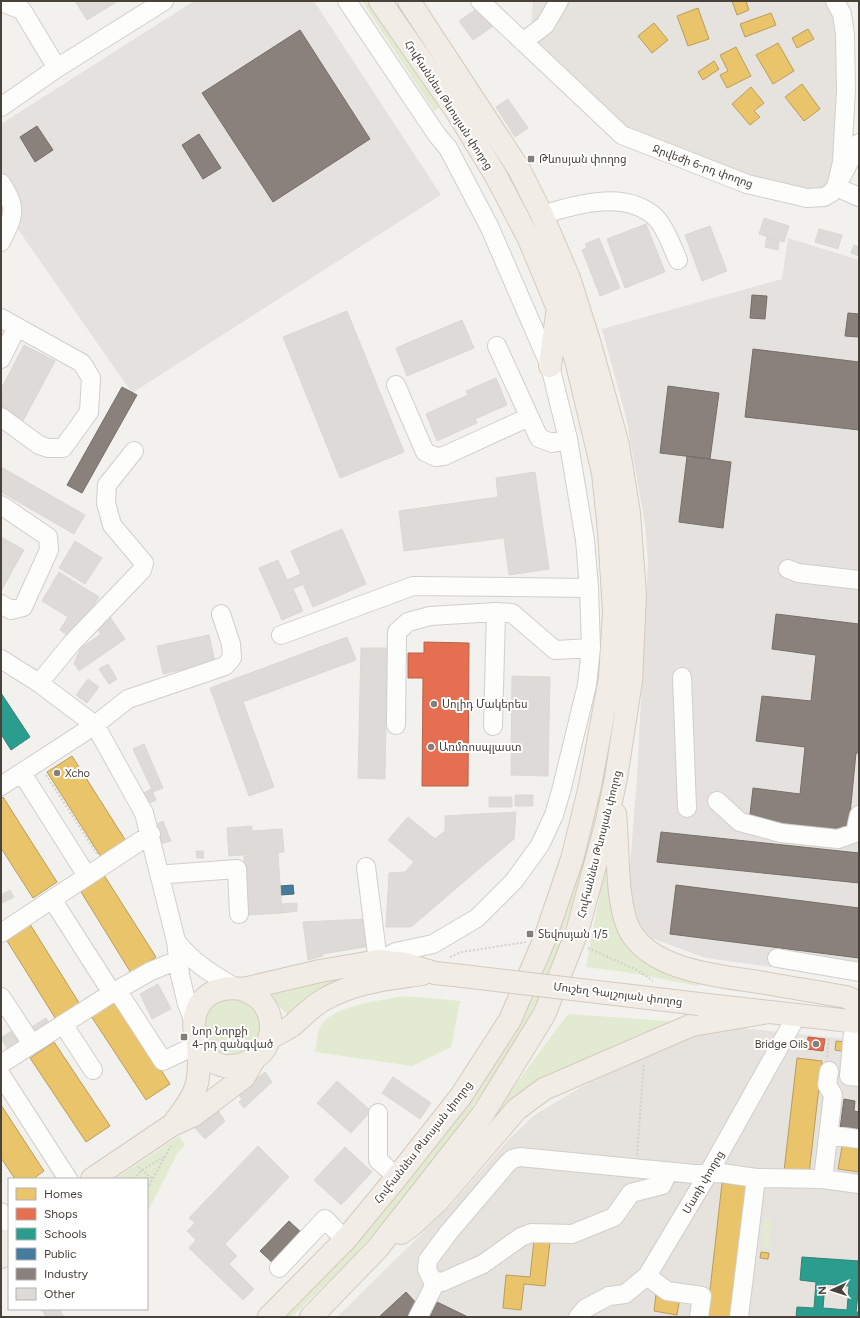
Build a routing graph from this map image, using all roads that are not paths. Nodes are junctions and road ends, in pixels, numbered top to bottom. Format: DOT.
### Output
graph roads {
  1 [pos="164,1"];
  2 [pos="347,1"];
  3 [pos="380,1"];
  4 [pos="409,1"];
  5 [pos="480,1"];
  6 [pos="559,1"];
  7 [pos="835,1"];
  8 [pos="1,2"];
  9 [pos="523,42"];
  10 [pos="57,68"];
  11 [pos="465,107"];
  12 [pos="1,108"];
  13 [pos="859,144"];
  14 [pos="491,147"];
  15 [pos="1,183"];
  16 [pos="833,190"];
  17 [pos="859,197"];
  18 [pos="859,209"];
  19 [pos="542,215"];
  20 [pos="1,242"];
  21 [pos="678,260"];
  22 [pos="558,309"];
  23 [pos="1,318"];
  24 [pos="17,327"];
  25 [pos="497,346"];
  26 [pos="1,359"];
  27 [pos="550,366"];
  28 [pos="396,385"];
  29 [pos="1,417"];
  30 [pos="529,417"];
  31 [pos="568,439"];
  32 [pos="134,451"];
  33 [pos="1,505"];
  34 [pos="788,569"];
  35 [pos="859,580"];
  36 [pos="589,588"];
  37 [pos="1,604"];
  38 [pos="496,612"];
  39 [pos="221,614"];
  40 [pos="281,635"];
  41 [pos="591,648"];
  42 [pos="1,659"];
  43 [pos="682,677"];
  44 [pos="39,683"];
  45 [pos="588,685"];
  46 [pos="95,725"];
  47 [pos="396,725"];
  48 [pos="494,726"];
  49 [pos="596,756"];
  50 [pos="22,774"];
  51 [pos="1,786"];
  52 [pos="590,786"];
  53 [pos="613,794"];
  54 [pos="717,801"];
  55 [pos="687,808"];
  56 [pos="859,815"];
  57 [pos="151,834"];
  58 [pos="366,867"];
  59 [pos="87,876"];
  60 [pos="161,877"];
  61 [pos="52,899"];
  62 [pos="239,914"];
  63 [pos="3,926"];
  64 [pos="176,942"];
  65 [pos="777,958"];
  66 [pos="178,960"];
  67 [pos="378,961"];
  68 [pos="449,968"];
  69 [pos="859,972"];
  70 [pos="239,988"];
  71 [pos="115,992"];
  72 [pos="1,997"];
  73 [pos="769,1012"];
  74 [pos="797,1015"];
  75 [pos="857,1016"];
  76 [pos="194,1022"];
  77 [pos="63,1024"];
  78 [pos="270,1038"];
  79 [pos="32,1044"];
  80 [pos="198,1047"];
  81 [pos="255,1058"];
  82 [pos="828,1063"];
  83 [pos="1,1064"];
  84 [pos="93,1070"];
  85 [pos="1,1075"];
  86 [pos="859,1077"];
  87 [pos="378,1113"];
  88 [pos="172,1135"];
  89 [pos="829,1135"];
  90 [pos="859,1139"];
  91 [pos="668,1172"];
  92 [pos="708,1174"];
  93 [pos="397,1177"];
  94 [pos="67,1178"];
  95 [pos="94,1178"];
  96 [pos="756,1178"];
  97 [pos="824,1179"];
  98 [pos="859,1184"];
  99 [pos="1,1212"];
  100 [pos="8,1222"];
  101 [pos="346,1240"];
  102 [pos="8,1241"];
  103 [pos="377,1249"];
  104 [pos="1,1257"];
  105 [pos="279,1268"];
  106 [pos="647,1276"];
  107 [pos="436,1282"];
  108 [pos="753,1295"];
  109 [pos="269,1317"];
  110 [pos="311,1317"];
  111 [pos="418,1317"];
  112 [pos="578,1317"];
  113 [pos="699,1317"];
  114 [pos="739,1317"];
  115 [pos="750,1317"];
  1 -- 10 [label="street"];
  2 -- 27 [label="street"];
  3 -- 11 [label="main road, Հովհաննես Թևոսյան փողոց"];
  4 -- 11 [label="main road, Հովհաննես Թևոսյան փողոց"];
  5 -- 9 [label="street, Ջրվեժի 6-րդ փողոց"];
  6 -- 9 [label="street"];
  7 -- 16 [label="street"];
  8 -- 10 [label="street"];
  9 -- 16 [label="street, Ջրվեժի 6-րդ փողոց"];
  10 -- 12 [label="street"];
  11 -- 14 [label="main road, Հովհաննես Թևոսյան փողոց"];
  13 -- 16 [label="street"];
  14 -- 19 [label="main road, Հովհաննես Թևոսյան փողոց"];
  14 -- 22 [label="main road, Հովհաննես Թևոսյան փողոց"];
  15 -- 20 [label="street"];
  16 -- 17 [label="street"];
  16 -- 18 [label="street"];
  19 -- 21 [label="street"];
  19 -- 53 [label="main road, Հովհաննես Թևոսյան փողոց"];
  22 -- 27 [label="main road"];
  22 -- 49 [label="main road, Հովհաննես Թևոսյան փողոց"];
  23 -- 24 [label="street"];
  24 -- 26 [label="street"];
  24 -- 29 [label="street"];
  25 -- 30 [label="street"];
  27 -- 31 [label="street"];
  28 -- 30 [label="street"];
  30 -- 31 [label="street"];
  31 -- 36 [label="street"];
  32 -- 44 [label="street"];
  33 -- 37 [label="street"];
  34 -- 35 [label="street"];
  36 -- 40 [label="street"];
  36 -- 41 [label="street"];
  38 -- 41 [label="street"];
  38 -- 47 [label="street"];
  38 -- 48 [label="street"];
  39 -- 46 [label="street"];
  41 -- 45 [label="street"];
  42 -- 44 [label="street"];
  43 -- 55 [label="street"];
  44 -- 46 [label="street"];
  45 -- 49 [label="street"];
  45 -- 67 [label="street"];
  46 -- 50 [label="street"];
  46 -- 57 [label="street"];
  49 -- 52 [label="main road, Հովհաննես Թևոսյան փողոց"];
  50 -- 51 [label="street"];
  50 -- 59 [label="street"];
  52 -- 53 [label="street"];
  52 -- 93 [label="main road, Հովհաննես Թևոսյան փողոց"];
  53 -- 75 [label="main road"];
  53 -- 103 [label="main road, Հովհաննես Թևոսյան փողոց"];
  54 -- 56 [label="street"];
  57 -- 59 [label="street"];
  57 -- 60 [label="street"];
  58 -- 67 [label="street"];
  59 -- 61 [label="street"];
  60 -- 62 [label="street"];
  60 -- 64 [label="street"];
  61 -- 63 [label="street"];
  61 -- 71 [label="street"];
  64 -- 66 [label="street"];
  64 -- 70 [label="street"];
  65 -- 69 [label="street"];
  66 -- 71 [label="street"];
  66 -- 76 [label="street"];
  67 -- 68 [label="main road, Մուշեղ Գալշոյան փողոց"];
  67 -- 70 [label="main road, Մուշեղ Գալշոյան փողոց"];
  68 -- 73 [label="main road, Մուշեղ Գալշոյան փողոց, bridge"];
  68 -- 78 [label="main road"];
  70 -- 76 [label="main road"];
  70 -- 78 [label="main road"];
  71 -- 77 [label="street"];
  71 -- 80 [label="street"];
  72 -- 79 [label="street"];
  73 -- 74 [label="main road, Մուշեղ Գալշոյան փողոց"];
  73 -- 103 [label="main road"];
  74 -- 75 [label="main road, Մուշեղ Գալշոյան փողոց"];
  74 -- 92 [label="street, Մառի փողոց"];
  75 -- 86 [label="street"];
  76 -- 80 [label="main road"];
  77 -- 79 [label="street"];
  77 -- 84 [label="street"];
  78 -- 81 [label="main road"];
  79 -- 83 [label="street"];
  80 -- 81 [label="main road"];
  80 -- 88 [label="main road"];
  81 -- 88 [label="main road"];
  82 -- 89 [label="street"];
  85 -- 94 [label="street"];
  87 -- 93 [label="street"];
  88 -- 95 [label="main road"];
  89 -- 90 [label="street"];
  89 -- 97 [label="street"];
  91 -- 92 [label="street"];
  91 -- 107 [label="street"];
  91 -- 107 [label="street"];
  92 -- 96 [label="street"];
  92 -- 106 [label="street, Մառի փողոց"];
  93 -- 101 [label="main road, Հովհաննես Թևոսյան փողոց"];
  96 -- 97 [label="street"];
  96 -- 114 [label="street"];
  97 -- 98 [label="street"];
  99 -- 100 [label="street"];
  101 -- 105 [label="street"];
  101 -- 109 [label="main road, Հովհաննես Թևոսյան փողոց"];
  102 -- 104 [label="main road"];
  103 -- 110 [label="main road, Հովհաննես Թևոսյան փողոց"];
  106 -- 112 [label="street, Մառի փողոց"];
  106 -- 113 [label="street"];
  107 -- 111 [label="street"];
  108 -- 115 [label="street"];
}
